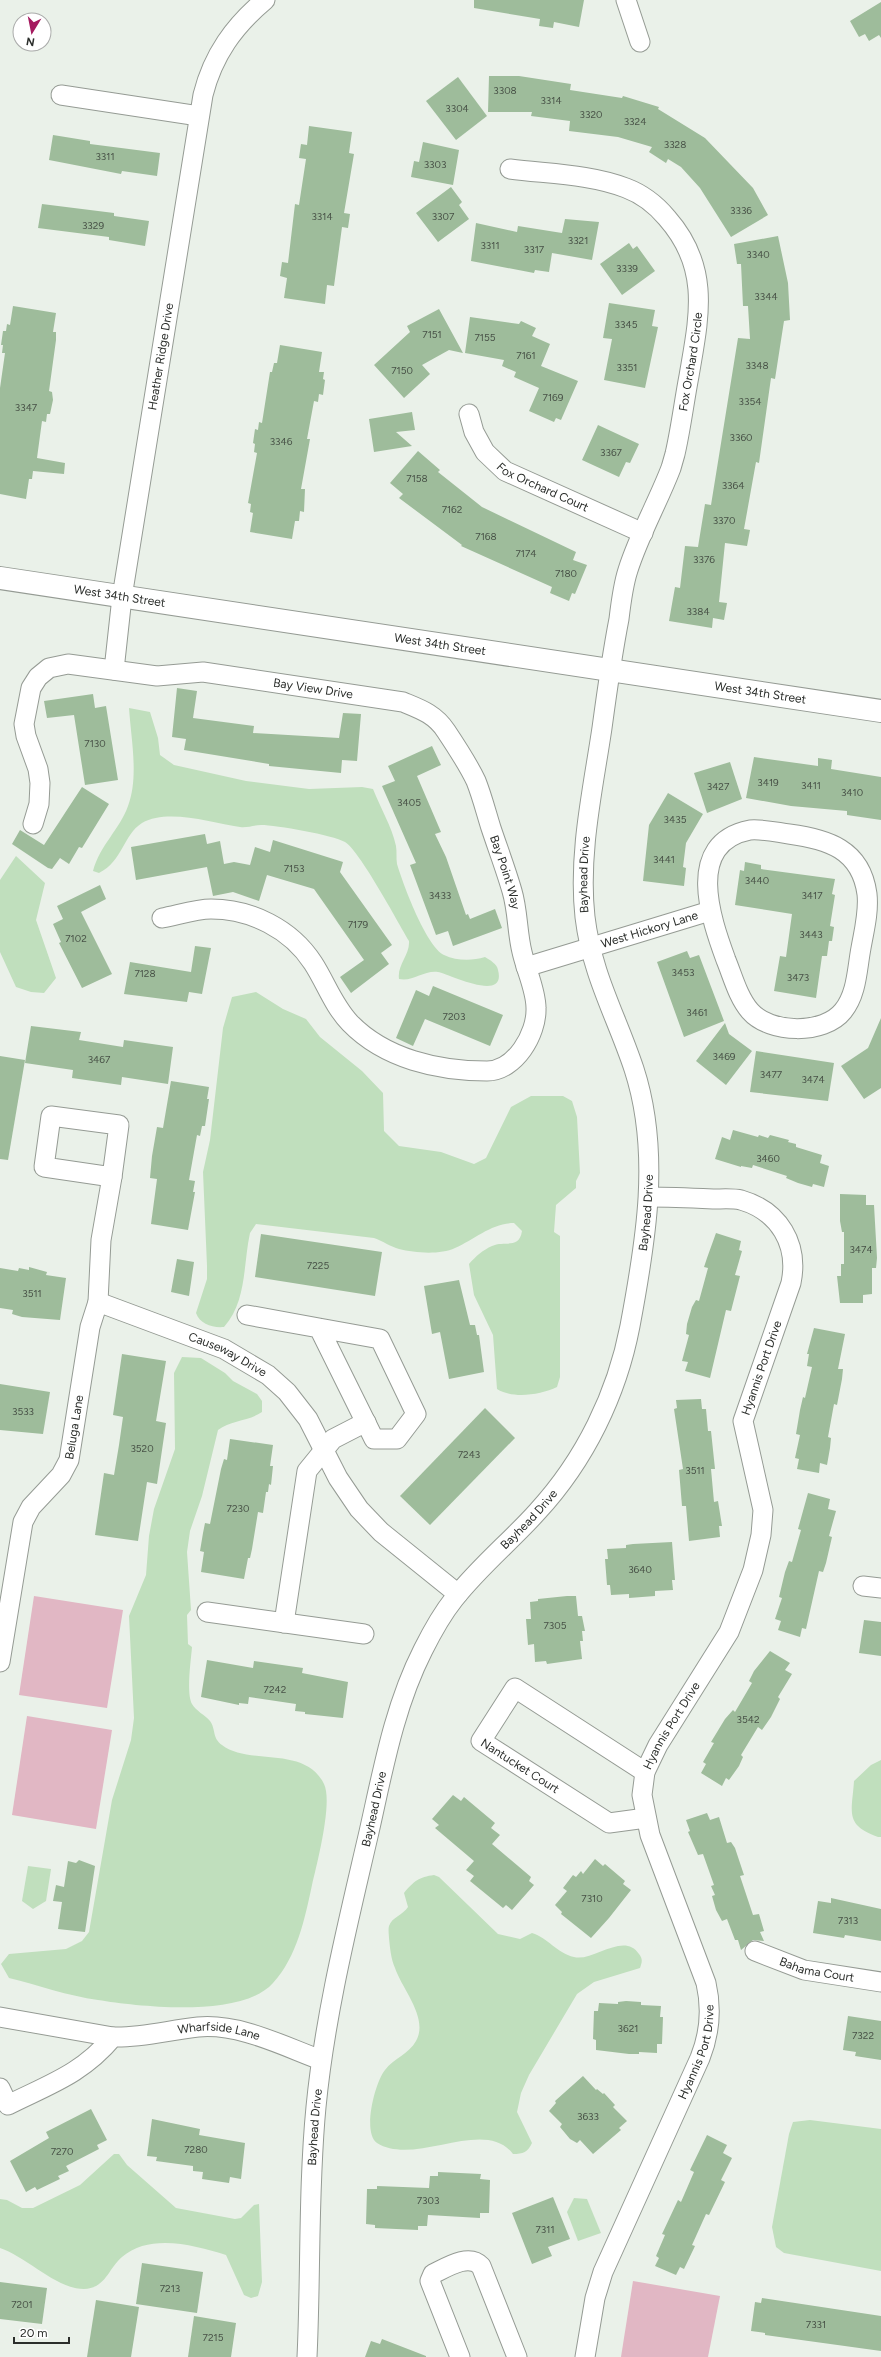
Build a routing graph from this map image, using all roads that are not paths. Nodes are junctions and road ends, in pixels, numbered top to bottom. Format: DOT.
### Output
graph roads {
  1 [pos="265,0"];
  2 [pos="626,0"];
  3 [pos="640,42"];
  4 [pos="61,95"];
  5 [pos="200,116"];
  6 [pos="510,169"];
  7 [pos="469,414"];
  8 [pos="643,533"];
  9 [pos="0,578"];
  10 [pos="122,597"];
  11 [pos="114,670"];
  12 [pos="610,671"];
  13 [pos="881,711"];
  14 [pos="476,780"];
  15 [pos="33,824"];
  16 [pos="710,911"];
  17 [pos="162,918"];
  18 [pos="590,948"];
  19 [pos="526,967"];
  20 [pos="112,1177"];
  21 [pos="648,1196"];
  22 [pos="98,1302"];
  23 [pos="247,1316"];
  24 [pos="319,1328"];
  25 [pos="366,1422"];
  26 [pos="324,1449"];
  27 [pos="458,1594"];
  28 [pos="207,1612"];
  29 [pos="284,1623"];
  30 [pos="364,1634"];
  31 [pos="0,1662"];
  32 [pos="645,1772"];
  33 [pos="646,1818"];
  34 [pos="755,1952"];
  35 [pos="881,1982"];
  36 [pos="0,2017"];
  37 [pos="113,2037"];
  38 [pos="322,2060"];
  39 [pos="0,2088"];
  40 [pos="307,2357"];
  41 [pos="460,2357"];
  42 [pos="517,2357"];
  43 [pos="585,2357"];
  1 -- 5 [label="street, Heather Ridge Drive"];
  2 -- 3 [label="street"];
  4 -- 5 [label="street"];
  5 -- 10 [label="street, Heather Ridge Drive"];
  6 -- 8 [label="street, Fox Orchard Circle"];
  7 -- 8 [label="street, Fox Orchard Court"];
  8 -- 12 [label="street, Fox Orchard Circle"];
  9 -- 10 [label="street, West 34th Street"];
  10 -- 11 [label="street"];
  10 -- 12 [label="street, West 34th Street"];
  11 -- 14 [label="street, Bay View Drive"];
  11 -- 15 [label="street, Bay View Drive"];
  12 -- 13 [label="street, West 34th Street"];
  12 -- 18 [label="street, Bayhead Drive"];
  14 -- 19 [label="street, Bay Point Way"];
  16 -- 16 [label="street"];
  16 -- 18 [label="street, West Hickory Lane"];
  17 -- 19 [label="street, Bay Point Way"];
  18 -- 19 [label="street, West Hickory Lane"];
  18 -- 21 [label="street, Bayhead Drive"];
  20 -- 20 [label="street, Beluga Lane"];
  20 -- 22 [label="street, Beluga Lane"];
  21 -- 27 [label="street, Bayhead Drive"];
  21 -- 32 [label="street, Hyannis Port Drive"];
  22 -- 26 [label="street, Causeway Drive"];
  22 -- 31 [label="street, Beluga Lane"];
  23 -- 24 [label="street"];
  24 -- 25 [label="street"];
  24 -- 25 [label="street"];
  25 -- 26 [label="street"];
  26 -- 27 [label="street, Causeway Drive"];
  26 -- 29 [label="street"];
  27 -- 38 [label="street, Bayhead Drive"];
  28 -- 29 [label="street"];
  29 -- 30 [label="street"];
  32 -- 33 [label="street, Hyannis Port Drive"];
  32 -- 33 [label="street, Nantucket Court"];
  33 -- 43 [label="street, Hyannis Port Drive"];
  34 -- 35 [label="street, Bahama Court"];
  36 -- 37 [label="street, Wharfside Lane"];
  37 -- 38 [label="street, Wharfside Lane"];
  37 -- 39 [label="street"];
  38 -- 40 [label="street, Bayhead Drive"];
  41 -- 42 [label="street"];
}
